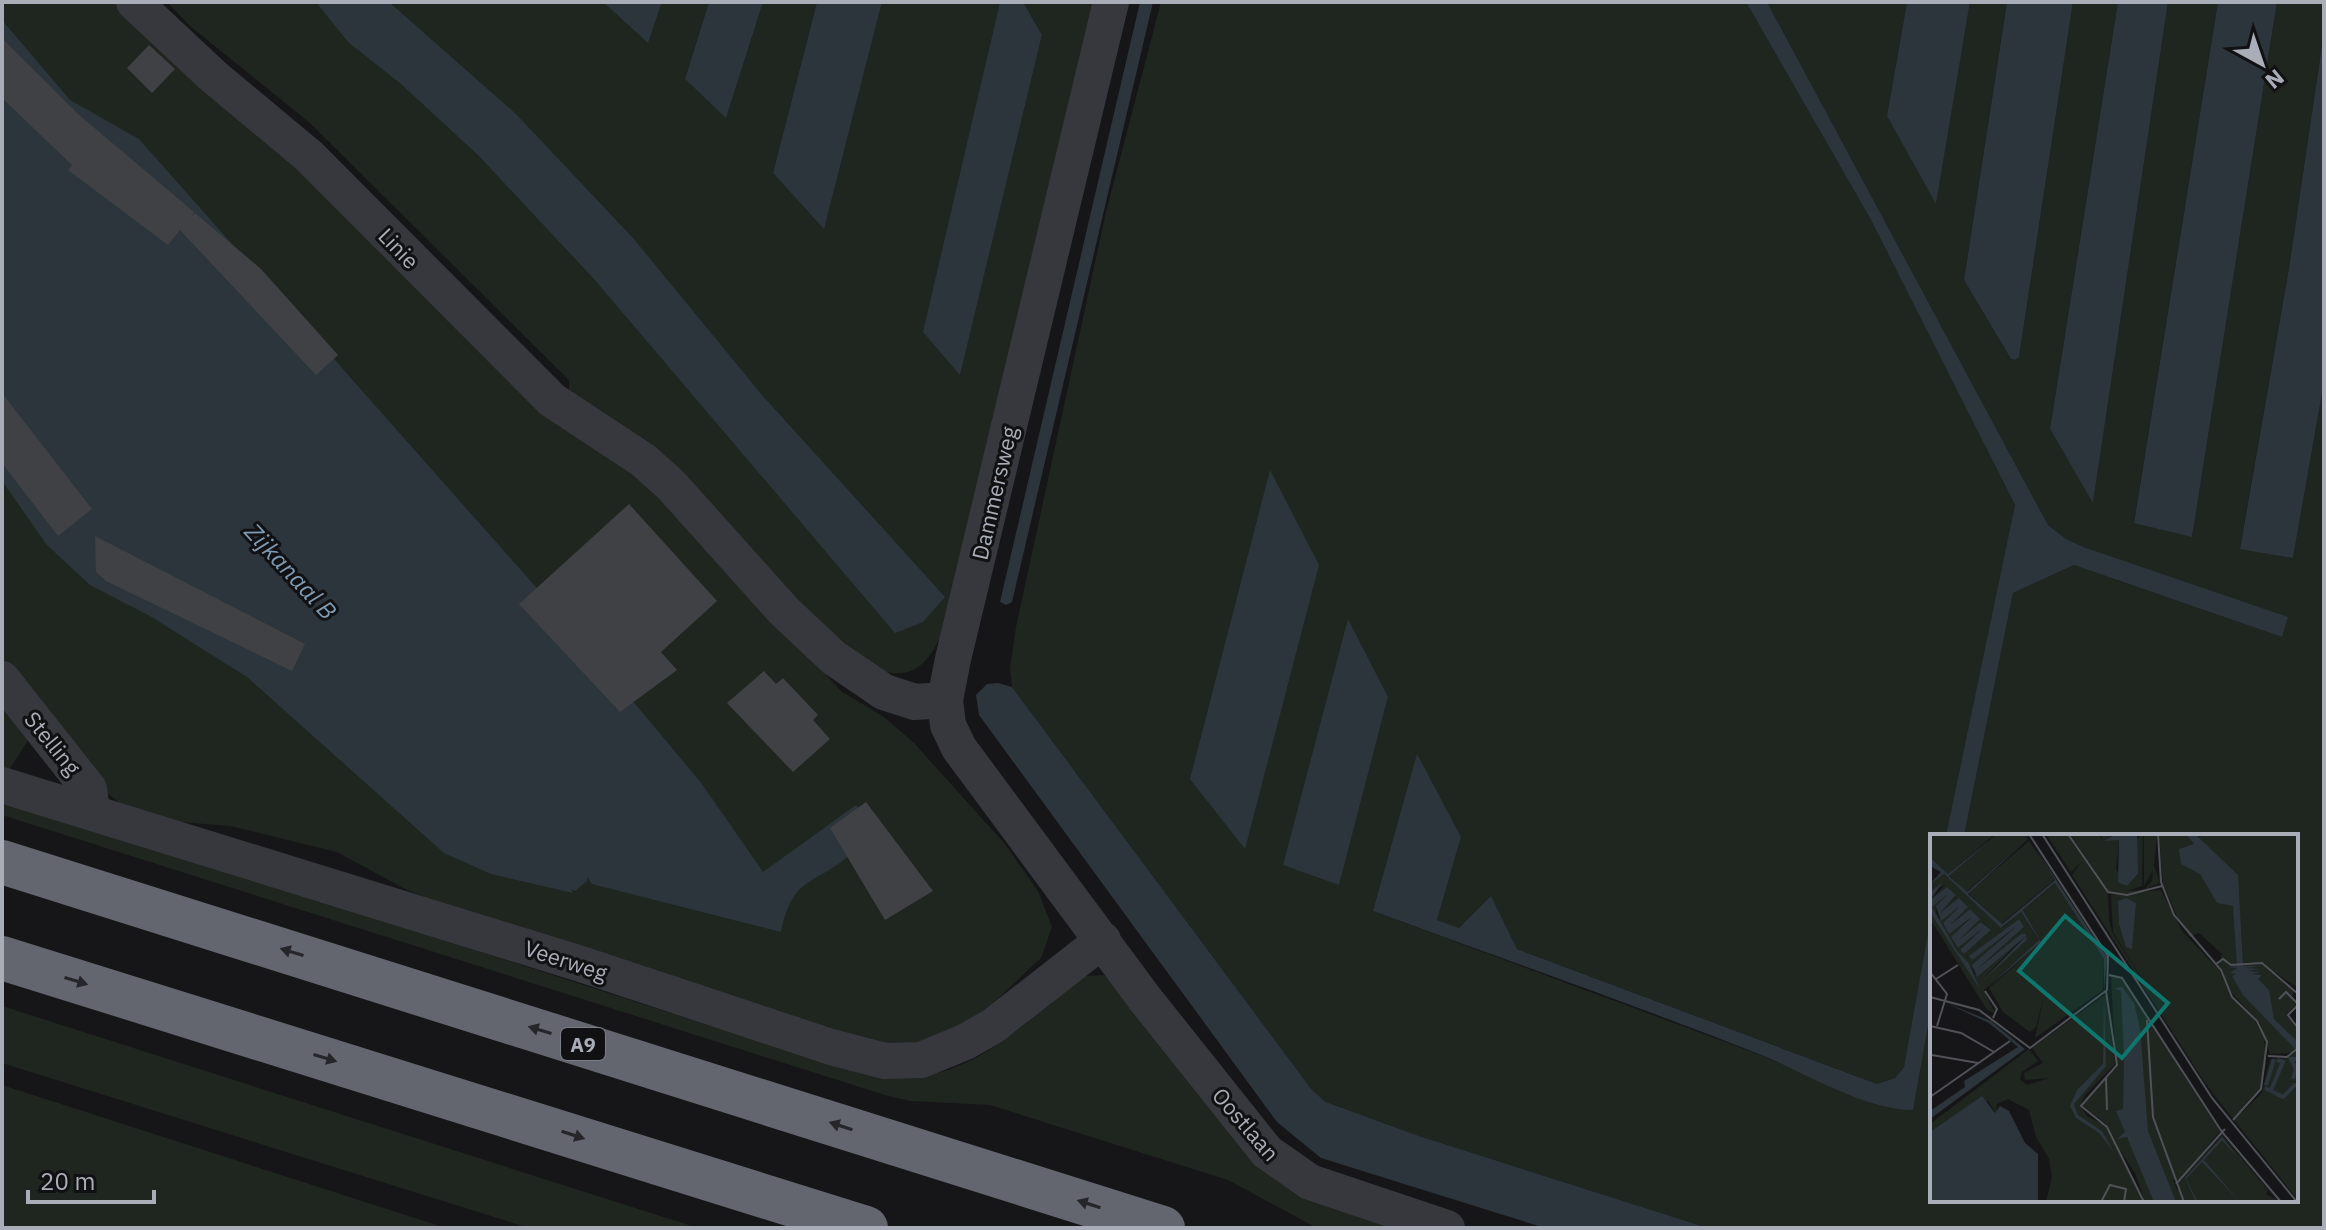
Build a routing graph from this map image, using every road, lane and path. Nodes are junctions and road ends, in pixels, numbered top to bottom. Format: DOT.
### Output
graph roads {
  1 [pos="134,2"];
  2 [pos="1111,2"];
  3 [pos="2,679"];
  4 [pos="945,700"];
  5 [pos="2,785"];
  6 [pos="92,810"];
  7 [pos="2,862"];
  8 [pos="1103,940"];
  9 [pos="2,958"];
  10 [pos="866,1228"];
  11 [pos="1163,1228"];
  12 [pos="1447,1228"];
  1 -- 4 [label="street, Linie"];
  2 -- 4 [label="street, Dammersweg"];
  3 -- 6 [label="street, Stelling"];
  4 -- 8 [label="street, Dammersweg"];
  5 -- 6 [label="street, Veerweg"];
  6 -- 8 [label="street, Veerweg"];
  11 -- 7 [label="highway, A9, one-way"];
  8 -- 12 [label="street, Oostlaan"];
  9 -- 10 [label="highway, one-way"];
}
